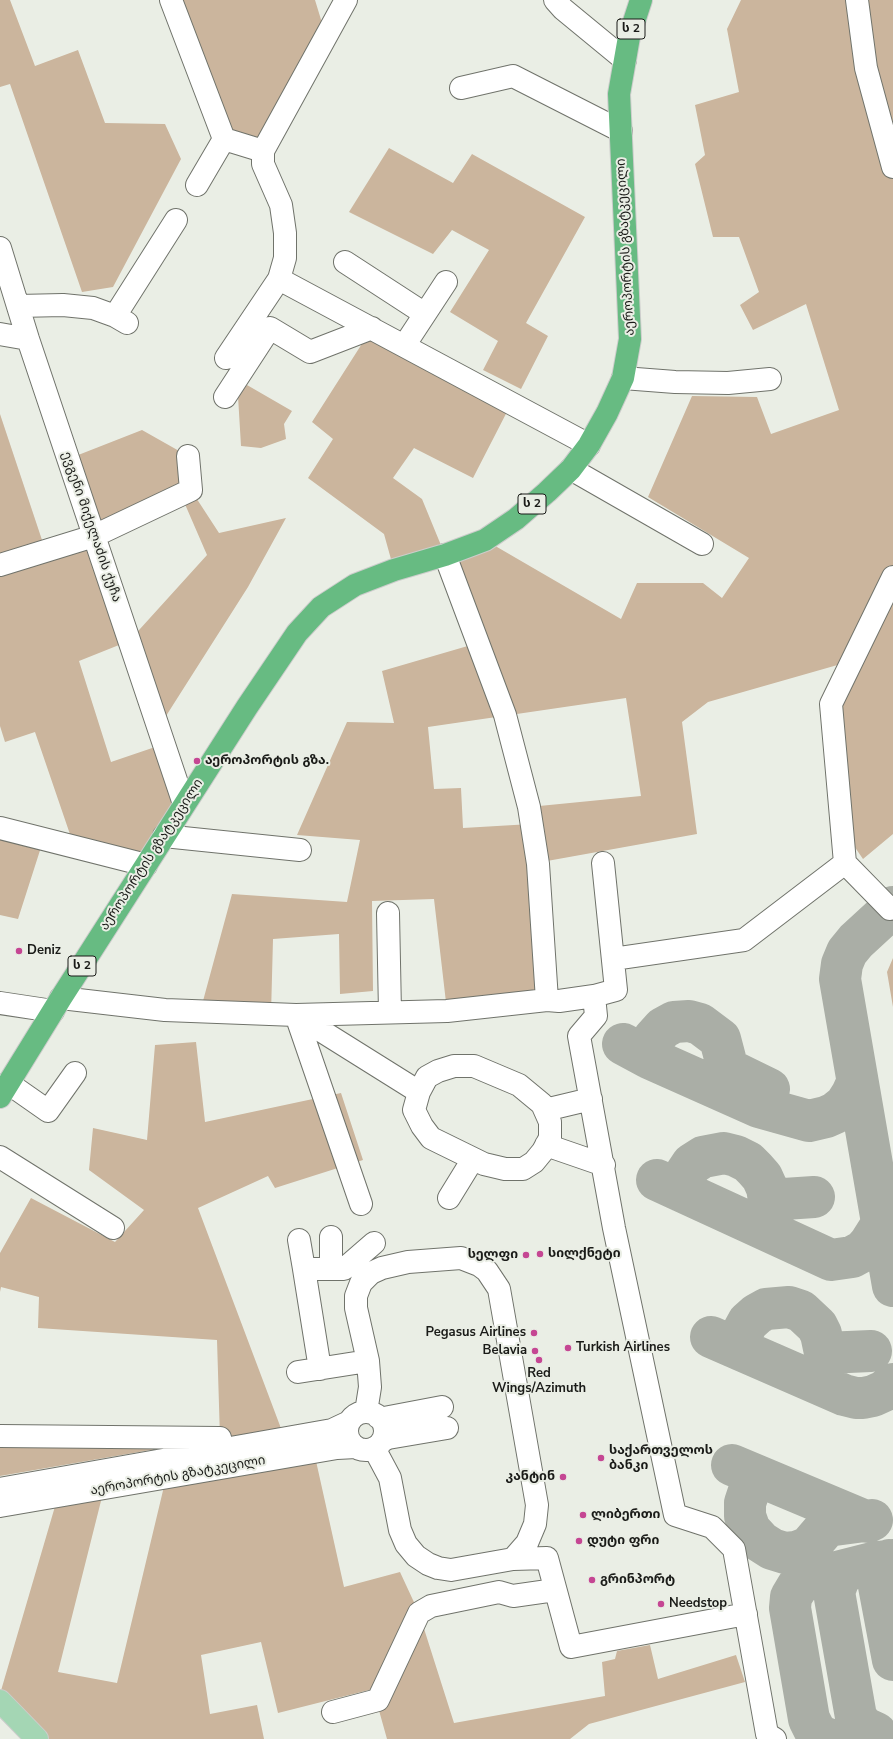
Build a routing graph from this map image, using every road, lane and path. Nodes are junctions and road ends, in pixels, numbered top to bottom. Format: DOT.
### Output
graph roads {
  1 [pos="171,0"];
  2 [pos="346,0"];
  3 [pos="555,0"];
  4 [pos="641,0"];
  5 [pos="857,0"];
  6 [pos="625,60"];
  7 [pos="461,88"];
  8 [pos="621,131"];
  9 [pos="224,139"];
  10 [pos="263,151"];
  11 [pos="893,167"];
  12 [pos="197,185"];
  13 [pos="176,220"];
  14 [pos="0,248"];
  15 [pos="345,262"];
  16 [pos="279,279"];
  17 [pos="446,282"];
  18 [pos="18,306"];
  19 [pos="425,314"];
  20 [pos="372,328"];
  21 [pos="0,334"];
  22 [pos="28,339"];
  23 [pos="404,346"];
  24 [pos="226,358"];
  25 [pos="623,378"];
  26 [pos="770,379"];
  27 [pos="225,398"];
  28 [pos="589,445"];
  29 [pos="188,456"];
  30 [pos="571,469"];
  31 [pos="94,536"];
  32 [pos="702,544"];
  33 [pos="445,555"];
  34 [pos="0,564"];
  35 [pos="893,577"];
  36 [pos="184,804"];
  37 [pos="0,828"];
  38 [pos="164,836"];
  39 [pos="300,850"];
  40 [pos="603,863"];
  41 [pos="845,863"];
  42 [pos="146,865"];
  43 [pos="890,909"];
  44 [pos="388,913"];
  45 [pos="613,959"];
  46 [pos="594,996"];
  47 [pos="553,1000"];
  48 [pos="0,1003"];
  49 [pos="57,1004"];
  50 [pos="390,1012"];
  51 [pos="296,1015"];
  52 [pos="74,1073"];
  53 [pos="4,1090"];
  54 [pos="419,1092"];
  55 [pos="590,1098"];
  56 [pos="545,1110"];
  57 [pos="546,1145"];
  58 [pos="0,1157"];
  59 [pos="473,1159"];
  60 [pos="604,1165"];
  61 [pos="449,1198"];
  62 [pos="361,1204"];
  63 [pos="113,1228"];
  64 [pos="331,1238"];
  65 [pos="299,1240"];
  66 [pos="374,1243"];
  67 [pos="304,1269"];
  68 [pos="331,1269"];
  69 [pos="368,1361"];
  70 [pos="320,1369"];
  71 [pos="298,1372"];
  72 [pos="442,1406"];
  73 [pos="364,1417"];
  74 [pos="447,1428"];
  75 [pos="0,1436"];
  76 [pos="220,1438"];
  77 [pos="371,1445"];
  78 [pos="0,1489"];
  79 [pos="0,1506"];
  80 [pos="513,1559"];
  81 [pos="555,1590"];
  82 [pos="746,1614"];
  83 [pos="0,1701"];
  84 [pos="333,1712"];
  85 [pos="37,1739"];
  86 [pos="775,1739"];
  1 -- 9 [label="street"];
  2 -- 10 [label="street"];
  3 -- 6 [label="street"];
  4 -- 6 [label="highway, აეროპორტის გზატკეცილი / ს 2"];
  5 -- 11 [label="street"];
  6 -- 8 [label="highway, აეროპორტის გზატკეცილი / ს 2"];
  7 -- 8 [label="street"];
  8 -- 25 [label="highway, აეროპორტის გზატკეცილი / ს 2"];
  9 -- 10 [label="street"];
  9 -- 12 [label="street"];
  10 -- 16 [label="street"];
  13 -- 18 [label="street"];
  14 -- 18 [label="street, ევგენი მიქელაძის ქუჩა"];
  15 -- 19 [label="street"];
  16 -- 20 [label="street"];
  16 -- 24 [label="street"];
  17 -- 19 [label="street"];
  18 -- 22 [label="street, ევგენი მიქელაძის ქუჩა"];
  19 -- 23 [label="street"];
  20 -- 23 [label="street"];
  20 -- 27 [label="street"];
  21 -- 22 [label="street"];
  22 -- 31 [label="street, ევგენი მიქელაძის ქუჩა"];
  23 -- 28 [label="street"];
  25 -- 26 [label="street"];
  25 -- 28 [label="highway, აეროპორტის გზატკეცილი / ს 2"];
  28 -- 30 [label="highway, აეროპორტის გზატკეცილი / ს 2"];
  29 -- 31 [label="street"];
  30 -- 32 [label="street"];
  30 -- 33 [label="highway, აეროპორტის გზატკეცილი / ს 2"];
  31 -- 34 [label="street"];
  31 -- 36 [label="street, ევგენი მიქელაძის ქუჩა"];
  33 -- 36 [label="highway, აეროპორტის გზატკეცილი / ს 2"];
  33 -- 47 [label="street"];
  35 -- 41 [label="street"];
  36 -- 38 [label="highway, აეროპორტის გზატკეცილი / ს 2"];
  37 -- 42 [label="street"];
  38 -- 39 [label="street"];
  38 -- 42 [label="highway, აეროპორტის გზატკეცილი / ს 2"];
  40 -- 45 [label="street"];
  41 -- 43 [label="street"];
  41 -- 45 [label="street"];
  42 -- 49 [label="highway, აეროპორტის გზატკეცილი / ს 2"];
  44 -- 50 [label="street"];
  45 -- 46 [label="street"];
  46 -- 47 [label="street"];
  46 -- 55 [label="street"];
  47 -- 50 [label="street"];
  48 -- 49 [label="street"];
  49 -- 51 [label="street"];
  49 -- 53 [label="highway, აეროპორტის გზატკეცილი / ს 2"];
  50 -- 51 [label="street"];
  51 -- 54 [label="street"];
  51 -- 62 [label="street"];
  52 -- 53 [label="street"];
  54 -- 56 [label="street"];
  54 -- 59 [label="street"];
  55 -- 56 [label="street"];
  55 -- 60 [label="street"];
  56 -- 57 [label="street"];
  57 -- 59 [label="street"];
  57 -- 60 [label="street"];
  58 -- 63 [label="street"];
  59 -- 61 [label="street"];
  60 -- 82 [label="street"];
  64 -- 68 [label="street"];
  65 -- 67 [label="street"];
  66 -- 68 [label="street"];
  67 -- 68 [label="street"];
  67 -- 70 [label="street"];
  69 -- 70 [label="street"];
  69 -- 73 [label="street"];
  69 -- 80 [label="street"];
  70 -- 71 [label="street"];
  72 -- 73 [label="street, აეროპორტის გზატკეცილი"];
  73 -- 77 [label="street"];
  73 -- 77 [label="street"];
  73 -- 78 [label="street, აეროპორტის გზატკეცილი"];
  74 -- 77 [label="street, აეროპორტის გზატკეცილი"];
  75 -- 76 [label="street"];
  77 -- 79 [label="street, აეროპორტის გზატკეცილი"];
  77 -- 80 [label="street"];
  80 -- 81 [label="street"];
  81 -- 82 [label="street"];
  81 -- 84 [label="street"];
  82 -- 86 [label="street"];
  83 -- 85 [label="main road"];
}
